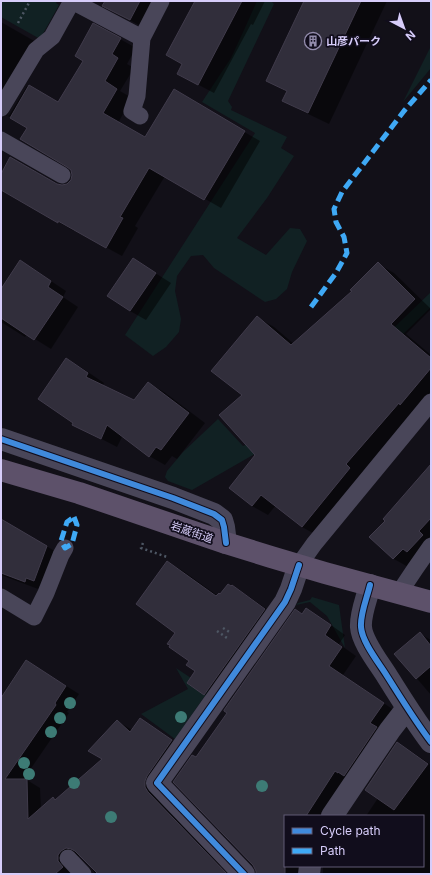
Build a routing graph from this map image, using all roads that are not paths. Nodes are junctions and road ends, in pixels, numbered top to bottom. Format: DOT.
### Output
graph roads {
  1 [pos="72,1"];
  2 [pos="161,1"];
  3 [pos="142,38"];
  4 [pos="3,99"];
  5 [pos="140,116"];
  6 [pos="1,140"];
  7 [pos="62,175"];
  8 [pos="431,402"];
  9 [pos="1,439"];
  10 [pos="1,470"];
  11 [pos="226,543"];
  12 [pos="431,546"];
  13 [pos="65,548"];
  14 [pos="299,565"];
  15 [pos="370,585"];
  16 [pos="399,593"];
  17 [pos="1,597"];
  18 [pos="431,602"];
  19 [pos="407,708"];
  20 [pos="431,742"];
  21 [pos="333,815"];
  22 [pos="68,858"];
  23 [pos="83,874"];
  24 [pos="244,874"];
  1 -- 3 [label="lane"];
  1 -- 4 [label="lane"];
  2 -- 3 [label="lane"];
  3 -- 5 [label="lane"];
  6 -- 7 [label="lane"];
  8 -- 14 [label="lane"];
  9 -- 11 [label="street"];
  10 -- 11 [label="main road, 岩蔵街道"];
  11 -- 14 [label="main road, 岩蔵街道"];
  12 -- 16 [label="lane"];
  13 -- 17 [label="lane"];
  14 -- 15 [label="main road, 岩蔵街道"];
  14 -- 24 [label="street"];
  15 -- 16 [label="main road, 岩蔵街道"];
  15 -- 19 [label="street"];
  16 -- 18 [label="main road, 岩蔵街道"];
  19 -- 20 [label="street"];
  19 -- 21 [label="street"];
  22 -- 23 [label="lane"];
}
